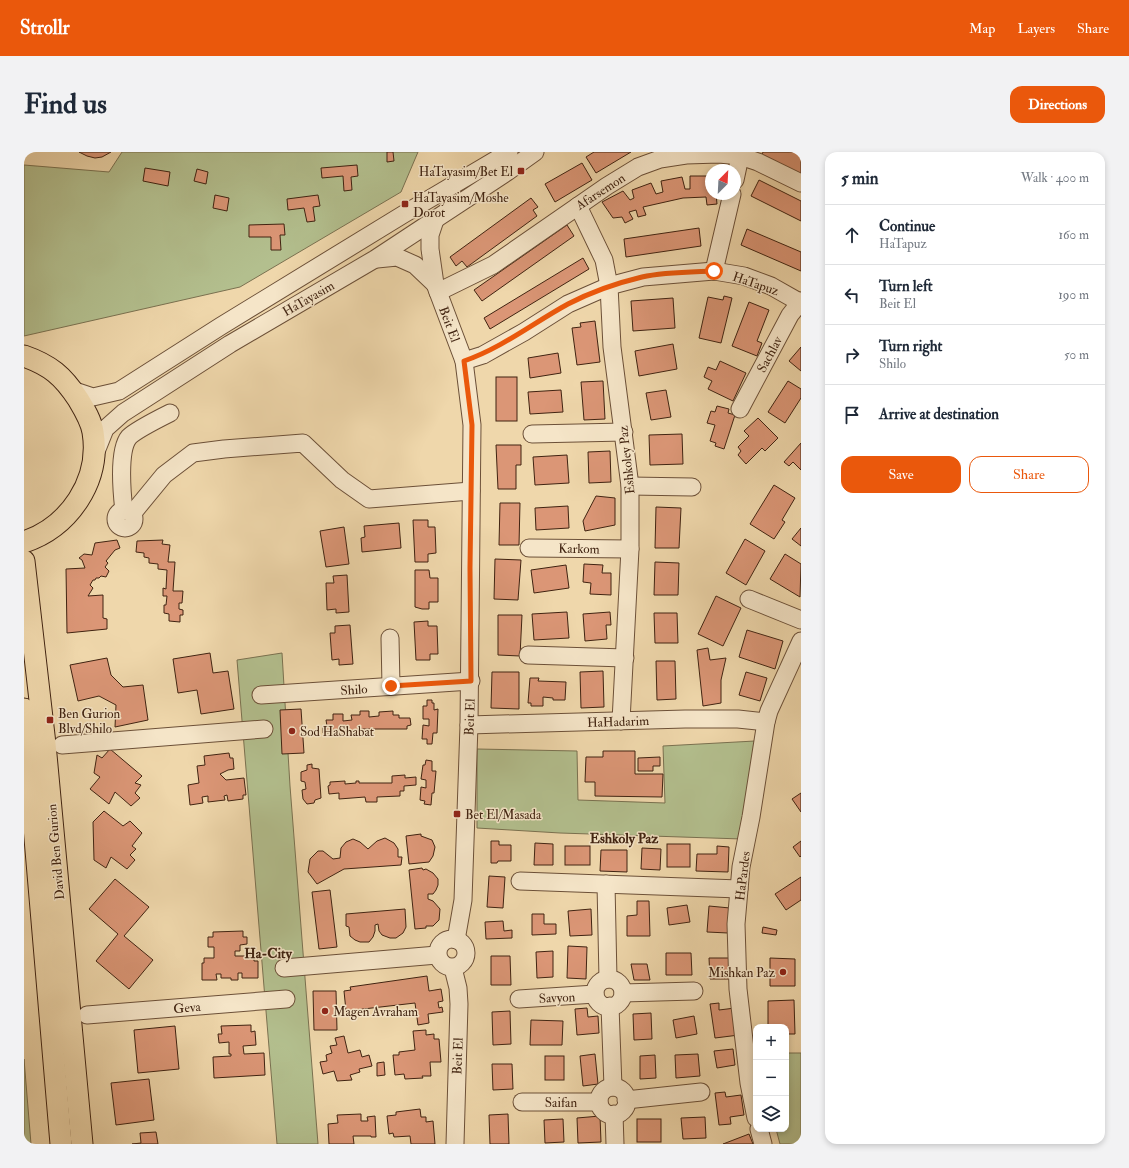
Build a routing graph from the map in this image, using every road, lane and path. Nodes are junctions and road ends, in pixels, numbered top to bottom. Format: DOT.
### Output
graph roads {
  1 [pos="509,152"];
  2 [pos="535,152"];
  3 [pos="741,154"];
  4 [pos="739,164"];
  5 [pos="801,183"];
  6 [pos="731,200"];
  7 [pos="578,206"];
  8 [pos="435,220"];
  9 [pos="376,259"];
  10 [pos="714,271"];
  11 [pos="609,286"];
  12 [pos="437,288"];
  13 [pos="801,302"];
  14 [pos="24,356"];
  15 [pos="464,361"];
  16 [pos="72,390"];
  17 [pos="142,401"];
  18 [pos="740,409"];
  19 [pos="170,413"];
  20 [pos="154,422"];
  21 [pos="624,432"];
  22 [pos="532,434"];
  23 [pos="94,454"];
  24 [pos="630,486"];
  25 [pos="692,487"];
  26 [pos="471,491"];
  27 [pos="24,542"];
  28 [pos="529,548"];
  29 [pos="630,549"];
  30 [pos="24,561"];
  31 [pos="749,599"];
  32 [pos="801,620"];
  33 [pos="390,638"];
  34 [pos="801,641"];
  35 [pos="528,655"];
  36 [pos="625,658"];
  37 [pos="471,681"];
  38 [pos="391,686"];
  39 [pos="261,695"];
  40 [pos="24,709"];
  41 [pos="621,721"];
  42 [pos="766,722"];
  43 [pos="469,725"];
  44 [pos="264,729"];
  45 [pos="62,745"];
  46 [pos="520,881"];
  47 [pos="606,884"];
  48 [pos="739,889"];
  49 [pos="456,940"];
  50 [pos="437,955"];
  51 [pos="284,968"];
  52 [pos="453,968"];
  53 [pos="608,979"];
  54 [pos="694,990"];
  55 [pos="623,993"];
  56 [pos="595,994"];
  57 [pos="286,999"];
  58 [pos="519,999"];
  59 [pos="610,1006"];
  60 [pos="87,1015"];
  61 [pos="613,1087"];
  62 [pos="701,1092"];
  63 [pos="626,1100"];
  64 [pos="522,1102"];
  65 [pos="599,1102"];
  66 [pos="753,1103"];
  67 [pos="614,1114"];
  68 [pos="760,1132"];
  69 [pos="61,1144"];
  70 [pos="82,1144"];
  71 [pos="455,1144"];
  72 [pos="615,1144"];
  73 [pos="763,1144"];
  1 -- 16 [label="street, HaTayasim"];
  2 -- 8 [label="street, HaTayasim"];
  3 -- 4 [label="street"];
  3 -- 5 [label="street, Afarsemon"];
  3 -- 7 [label="street, Afarsemon"];
  6 -- 10 [label="street"];
  7 -- 11 [label="street, Eshkoley Paz"];
  7 -- 12 [label="street, Afarsemon"];
  8 -- 9 [label="street, HaTayasim"];
  8 -- 12 [label="street, Beit El"];
  9 -- 12 [label="street, Beit El"];
  9 -- 17 [label="street, HaTayasim"];
  10 -- 11 [label="street, HaTapuz"];
  10 -- 13 [label="street, HaTapuz"];
  11 -- 15 [label="street, HaTapuz"];
  11 -- 21 [label="street, Eshkoley Paz"];
  12 -- 15 [label="street, Beit El"];
  13 -- 18 [label="street, Sachlav"];
  14 -- 16 [label="main road"];
  15 -- 26 [label="street, Beit El"];
  16 -- 23 [label="main road"];
  17 -- 20 [label="street"];
  17 -- 23 [label="street, HaTayasim"];
  19 -- 20 [label="street"];
  20 -- 26 [label="street"];
  21 -- 22 [label="street"];
  21 -- 24 [label="street, Eshkoley Paz"];
  23 -- 27 [label="main road"];
  24 -- 25 [label="street"];
  24 -- 29 [label="street, Eshkoley Paz"];
  26 -- 37 [label="street, Beit El"];
  28 -- 29 [label="street, Karkom"];
  29 -- 36 [label="street, Eshkoley Paz"];
  30 -- 70 [label="main road, David Ben Gurion"];
  31 -- 32 [label="street"];
  33 -- 38 [label="street"];
  34 -- 42 [label="street, HaPardes"];
  35 -- 36 [label="street"];
  36 -- 41 [label="street, Eshkoley Paz"];
  37 -- 38 [label="street, Shilo"];
  37 -- 43 [label="street, Beit El"];
  38 -- 39 [label="street, Shilo"];
  40 -- 69 [label="main road, David Ben Gurion"];
  41 -- 42 [label="street, HaHadarim"];
  41 -- 43 [label="street, HaHadarim"];
  42 -- 48 [label="street, HaPardes"];
  43 -- 49 [label="street, Beit El"];
  44 -- 45 [label="street"];
  46 -- 47 [label="street"];
  47 -- 48 [label="street"];
  47 -- 53 [label="street"];
  48 -- 66 [label="street, HaPardes"];
  49 -- 50 [label="street"];
  49 -- 52 [label="street"];
  50 -- 51 [label="street"];
  50 -- 52 [label="street"];
  52 -- 71 [label="street, Beit El"];
  53 -- 55 [label="street"];
  53 -- 56 [label="street"];
  54 -- 55 [label="street"];
  55 -- 59 [label="street"];
  56 -- 58 [label="street, Savyon"];
  56 -- 59 [label="street"];
  57 -- 60 [label="street, Geva"];
  59 -- 61 [label="street"];
  61 -- 63 [label="street"];
  61 -- 65 [label="street"];
  62 -- 63 [label="street"];
  63 -- 67 [label="street"];
  64 -- 65 [label="street, Saifan"];
  65 -- 67 [label="street"];
  67 -- 72 [label="street"];
  68 -- 73 [label="street"];
}
